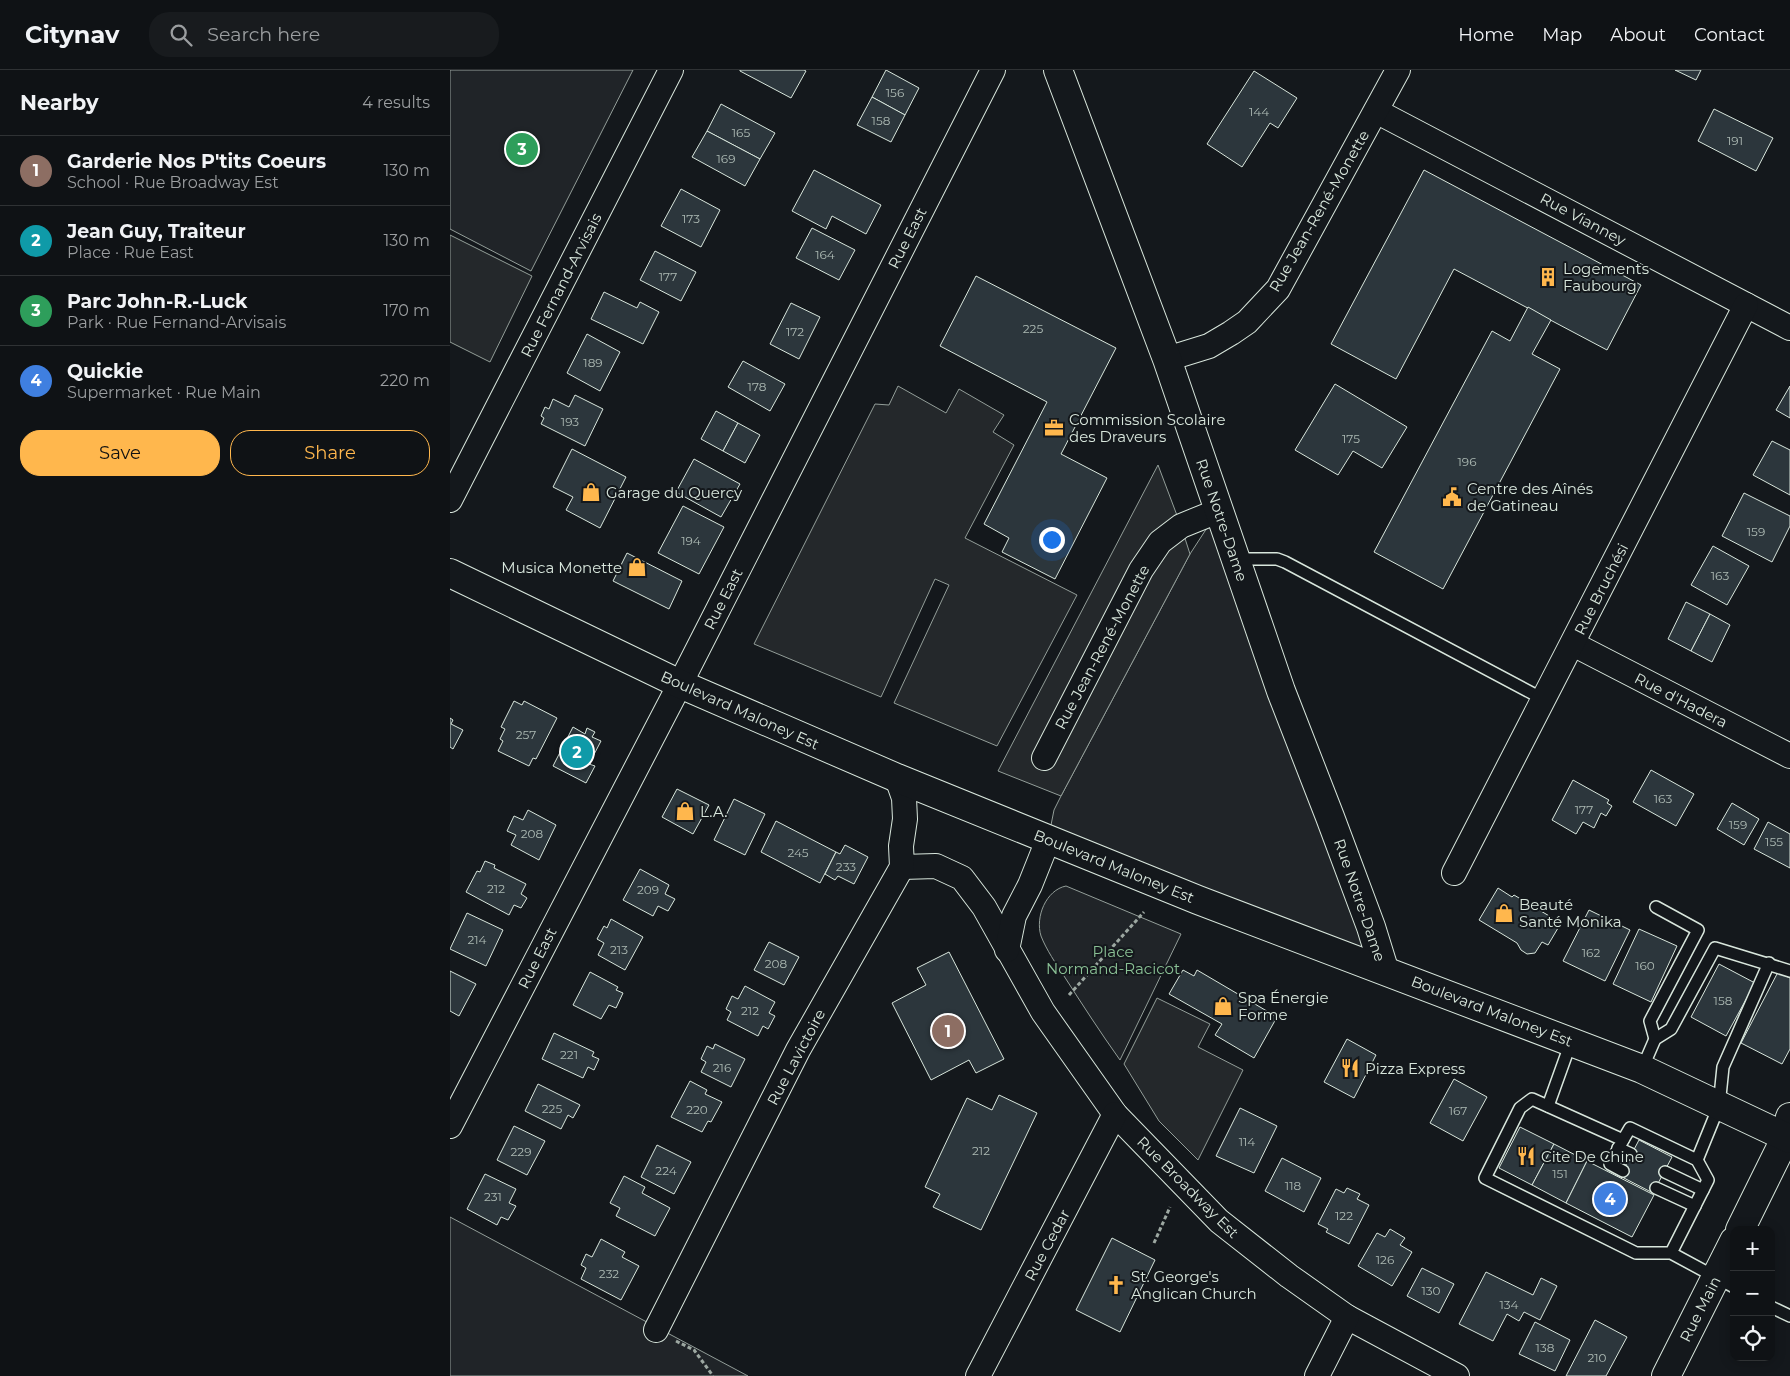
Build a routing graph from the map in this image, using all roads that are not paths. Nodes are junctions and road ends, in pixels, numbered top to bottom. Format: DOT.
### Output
graph roads {
  1 [pos="671,70"];
  2 [pos="992,70"];
  3 [pos="1058,70"];
  4 [pos="1398,70"];
  5 [pos="1376,111"];
  6 [pos="1746,305"];
  7 [pos="1790,328"];
  8 [pos="1167,359"];
  9 [pos="450,500"];
  10 [pos="1218,511"];
  11 [pos="1236,560"];
  12 [pos="450,573"];
  13 [pos="1573,644"];
  14 [pos="680,684"];
  15 [pos="1543,699"];
  16 [pos="1790,756"];
  17 [pos="1044,758"];
  18 [pos="897,778"];
  19 [pos="1048,840"];
  20 [pos="902,867"];
  21 [pos="1454,873"];
  22 [pos="1656,907"];
  23 [pos="1007,950"];
  24 [pos="1769,964"];
  25 [pos="1384,970"];
  26 [pos="1790,970"];
  27 [pos="1655,1039"];
  28 [pos="1571,1041"];
  29 [pos="1642,1069"];
  30 [pos="1548,1106"];
  31 [pos="1719,1106"];
  32 [pos="1115,1114"];
  33 [pos="450,1126"];
  34 [pos="1789,1132"];
  35 [pos="1621,1144"];
  36 [pos="1631,1154"];
  37 [pos="1697,1160"];
  38 [pos="1623,1171"];
  39 [pos="1665,1172"];
  40 [pos="1656,1188"];
  41 [pos="1703,1190"];
  42 [pos="1695,1206"];
  43 [pos="1742,1226"];
  44 [pos="1671,1253"];
  45 [pos="1730,1259"];
  46 [pos="1725,1282"];
  47 [pos="1775,1309"];
  48 [pos="1790,1316"];
  49 [pos="1347,1317"];
  50 [pos="656,1330"];
  51 [pos="978,1376"];
  52 [pos="1317,1376"];
  53 [pos="1456,1376"];
  54 [pos="1666,1376"];
  1 -- 9 [label="street, Rue Fernand-Arvisais"];
  2 -- 14 [label="street, Rue East"];
  3 -- 8 [label="main road, Rue Notre-Dame"];
  4 -- 5 [label="street, Rue Jean-René-Monette"];
  5 -- 6 [label="street, Rue Vianney"];
  5 -- 8 [label="street, Rue Jean-René-Monette"];
  6 -- 7 [label="street, Rue Vianney"];
  6 -- 13 [label="street, Rue Bruchési"];
  8 -- 10 [label="main road, Rue Notre-Dame"];
  10 -- 11 [label="main road, Rue Notre-Dame"];
  10 -- 17 [label="street, Rue Jean-René-Monette"];
  11 -- 15 [label="lane"];
  11 -- 25 [label="main road, Rue Notre-Dame"];
  12 -- 14 [label="main road, Boulevard Maloney Est"];
  13 -- 15 [label="street, Rue Bruchési"];
  13 -- 16 [label="street, Rue d'Hadera"];
  14 -- 18 [label="main road, Boulevard Maloney Est"];
  14 -- 33 [label="street, Rue East"];
  15 -- 21 [label="street, Rue Bruchési"];
  18 -- 19 [label="main road, Boulevard Maloney Est"];
  18 -- 20 [label="street"];
  19 -- 23 [label="street"];
  19 -- 25 [label="main road, Boulevard Maloney Est"];
  20 -- 23 [label="street, Rue Broadway Est"];
  20 -- 50 [label="street, Rue Lavictoire"];
  22 -- 27 [label="lane"];
  23 -- 32 [label="street, Rue Broadway Est"];
  24 -- 26 [label="lane"];
  24 -- 27 [label="lane"];
  24 -- 31 [label="lane"];
  25 -- 28 [label="main road, Boulevard Maloney Est"];
  27 -- 29 [label="lane"];
  28 -- 29 [label="main road, Boulevard Maloney Est"];
  28 -- 30 [label="lane"];
  29 -- 31 [label="main road, Boulevard Maloney Est"];
  30 -- 35 [label="lane"];
  30 -- 44 [label="lane"];
  31 -- 34 [label="main road, Boulevard Maloney Est"];
  31 -- 37 [label="lane"];
  32 -- 49 [label="street, Rue Broadway Est"];
  32 -- 51 [label="street, Rue Cedar"];
  34 -- 43 [label="main road"];
  35 -- 36 [label="lane"];
  35 -- 37 [label="lane"];
  35 -- 38 [label="lane"];
  37 -- 41 [label="lane"];
  39 -- 41 [label="lane"];
  40 -- 42 [label="lane"];
  41 -- 42 [label="lane"];
  42 -- 44 [label="lane"];
  44 -- 46 [label="lane"];
  45 -- 46 [label="main road, Rue Main"];
  46 -- 54 [label="main road, Rue Main"];
  47 -- 48 [label="lane"];
  49 -- 52 [label="street"];
  49 -- 53 [label="street, Rue Broadway Est"];
}
